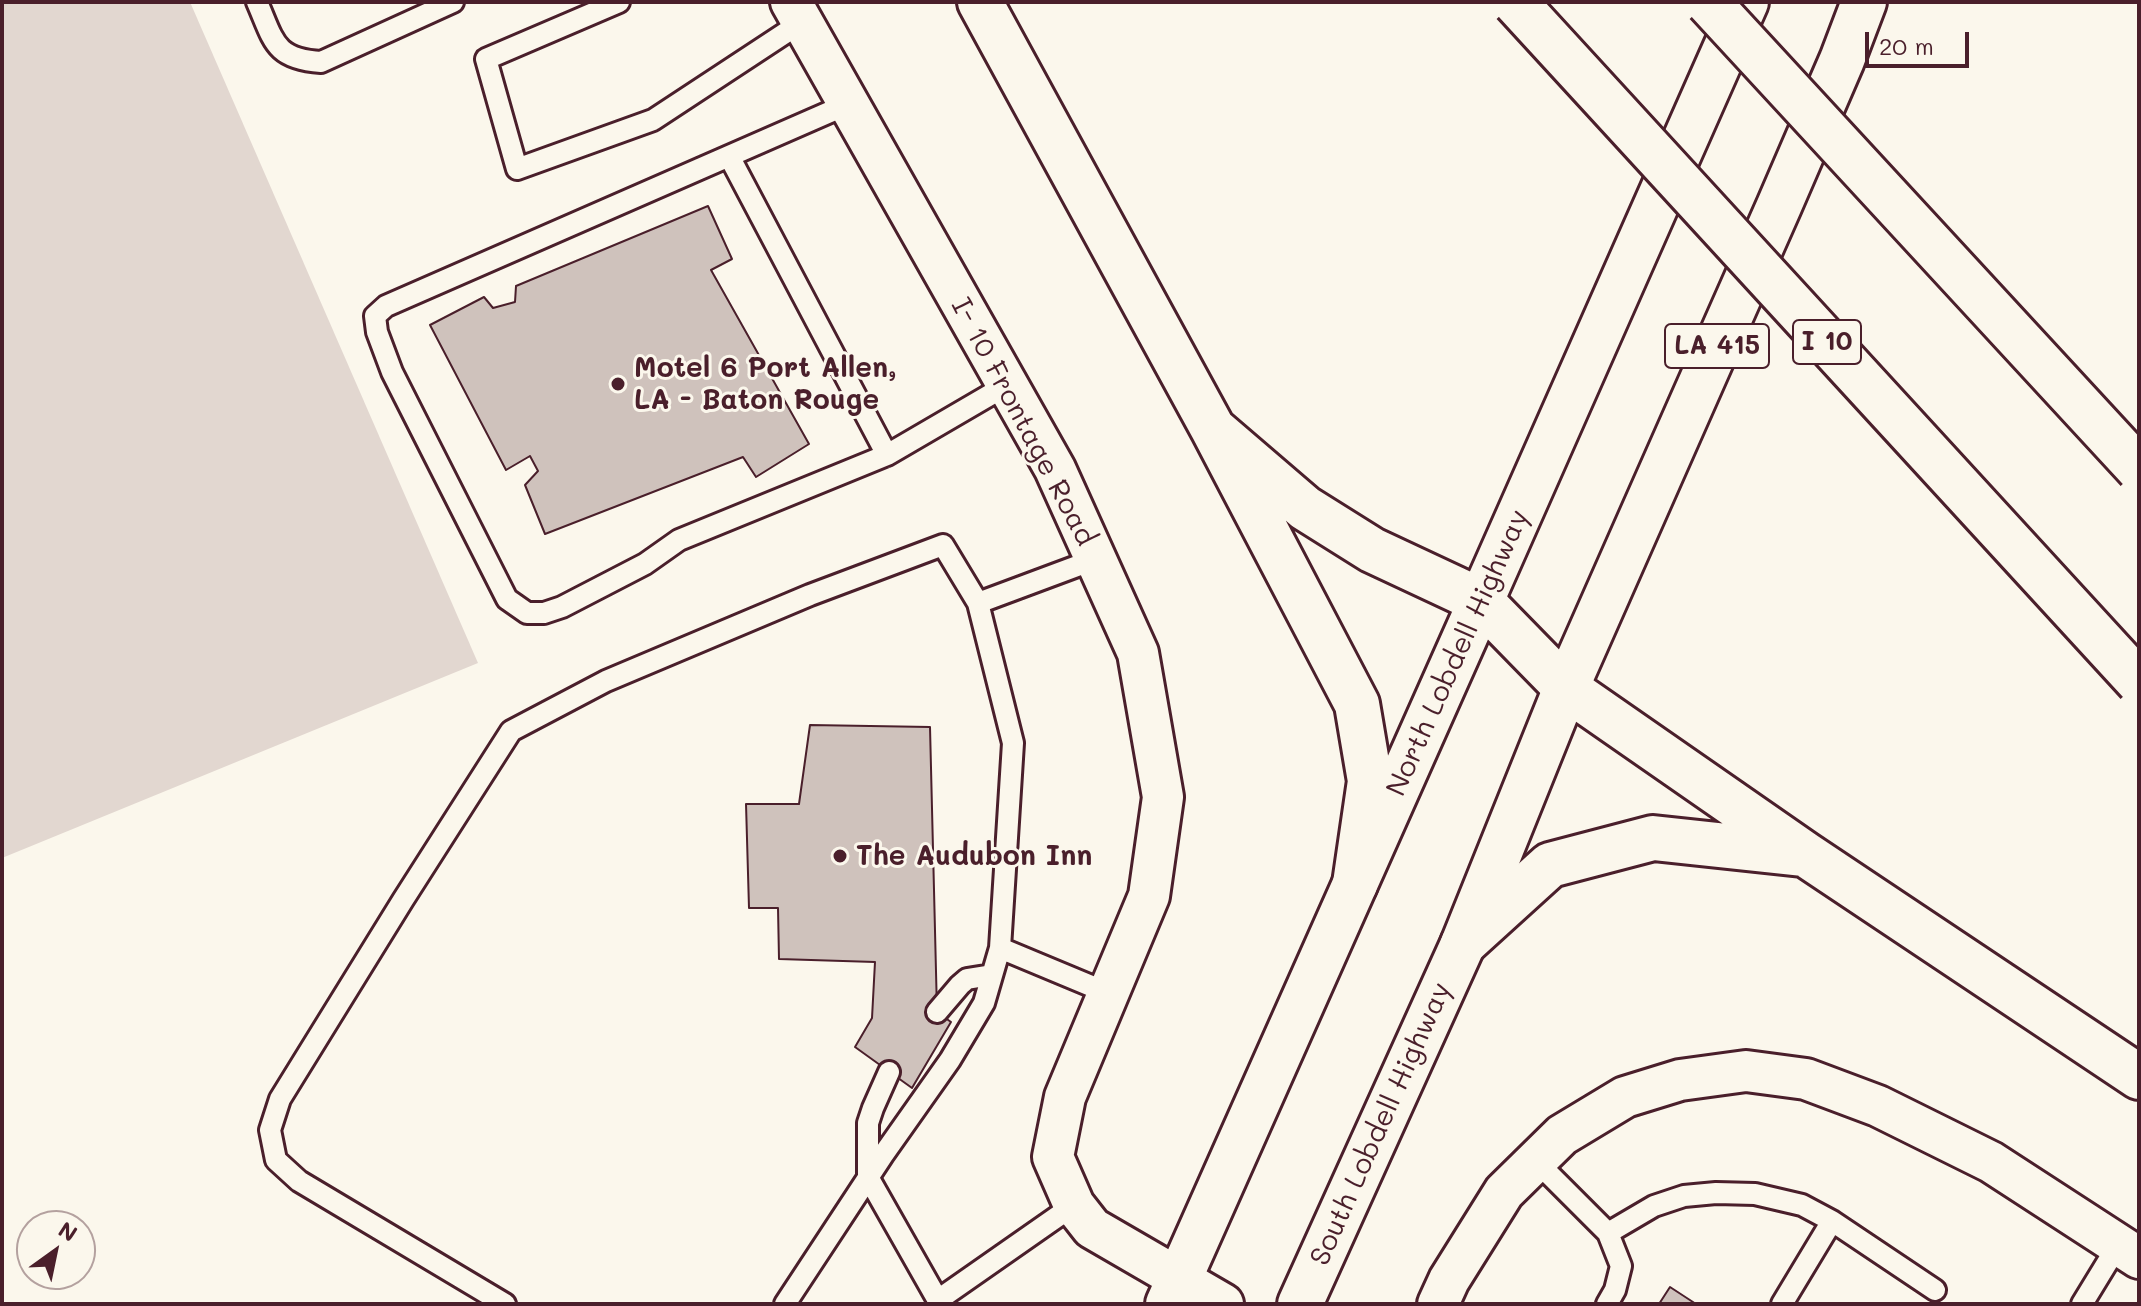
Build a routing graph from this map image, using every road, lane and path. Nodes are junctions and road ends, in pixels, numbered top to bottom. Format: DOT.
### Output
graph roads {
  1 [pos="257,2"];
  2 [pos="453,2"];
  3 [pos="619,2"];
  4 [pos="980,2"];
  5 [pos="1515,2"];
  6 [pos="1708,2"];
  7 [pos="1746,2"];
  8 [pos="1864,2"];
  9 [pos="796,12"];
  10 [pos="848,104"];
  11 [pos="729,156"];
  12 [pos="1007,385"];
  13 [pos="1213,429"];
  14 [pos="887,455"];
  15 [pos="2139,469"];
  16 [pos="1096,559"];
  17 [pos="1481,601"];
  18 [pos="978,603"];
  19 [pos="2139,682"];
  20 [pos="1566,688"];
  21 [pos="1805,854"];
  22 [pos="1355,884"];
  23 [pos="1463,944"];
  24 [pos="1000,948"];
  25 [pos="992,975"];
  26 [pos="1108,993"];
  27 [pos="937,1012"];
  28 [pos="889,1072"];
  29 [pos="2139,1077"];
  30 [pos="1536,1161"];
  31 [pos="868,1177"];
  32 [pos="1083,1216"];
  33 [pos="1832,1221"];
  34 [pos="1608,1233"];
  35 [pos="2128,1252"];
  36 [pos="1935,1290"];
  37 [pos="1173,1291"];
  38 [pos="939,1302"];
  39 [pos="505,1304"];
  40 [pos="785,1304"];
  41 [pos="1223,1304"];
  42 [pos="1300,1304"];
  43 [pos="1438,1304"];
  44 [pos="1607,1304"];
  45 [pos="1782,1304"];
  46 [pos="2082,1304"];
  1 -- 2 [label="lane"];
  3 -- 9 [label="lane"];
  4 -- 13 [label="main road"];
  5 -- 19 [label="main road, I 10, bridge"];
  6 -- 15 [label="main road, bridge"];
  7 -- 17 [label="main road, North Lobdell Highway"];
  8 -- 20 [label="main road, LA 415"];
  9 -- 10 [label="street, I- 10 Frontage Road"];
  10 -- 11 [label="lane"];
  10 -- 12 [label="street, I- 10 Frontage Road"];
  11 -- 14 [label="lane"];
  11 -- 14 [label="lane"];
  12 -- 14 [label="lane"];
  12 -- 16 [label="street, I- 10 Frontage Road"];
  13 -- 17 [label="main road"];
  13 -- 22 [label="main road"];
  16 -- 18 [label="lane"];
  16 -- 26 [label="street, I- 10 Frontage Road"];
  17 -- 20 [label="main road"];
  17 -- 22 [label="main road, North Lobdell Highway"];
  18 -- 24 [label="lane"];
  18 -- 39 [label="lane"];
  20 -- 21 [label="main road"];
  20 -- 23 [label="main road, LA 415"];
  21 -- 23 [label="main road"];
  21 -- 29 [label="main road"];
  22 -- 37 [label="main road, North Lobdell Highway"];
  23 -- 42 [label="main road, South Lobdell Highway / LA 415"];
  24 -- 25 [label="lane"];
  24 -- 26 [label="lane"];
  25 -- 27 [label="lane"];
  25 -- 31 [label="lane"];
  26 -- 32 [label="street, I- 10 Frontage Road"];
  28 -- 31 [label="lane"];
  30 -- 34 [label="lane"];
  30 -- 35 [label="street"];
  30 -- 43 [label="street"];
  31 -- 38 [label="lane"];
  31 -- 40 [label="lane"];
  32 -- 37 [label="street"];
  32 -- 38 [label="lane"];
  33 -- 34 [label="lane"];
  33 -- 36 [label="lane"];
  33 -- 45 [label="lane"];
  34 -- 44 [label="lane"];
  35 -- 46 [label="lane"];
  37 -- 41 [label="street"];
}
